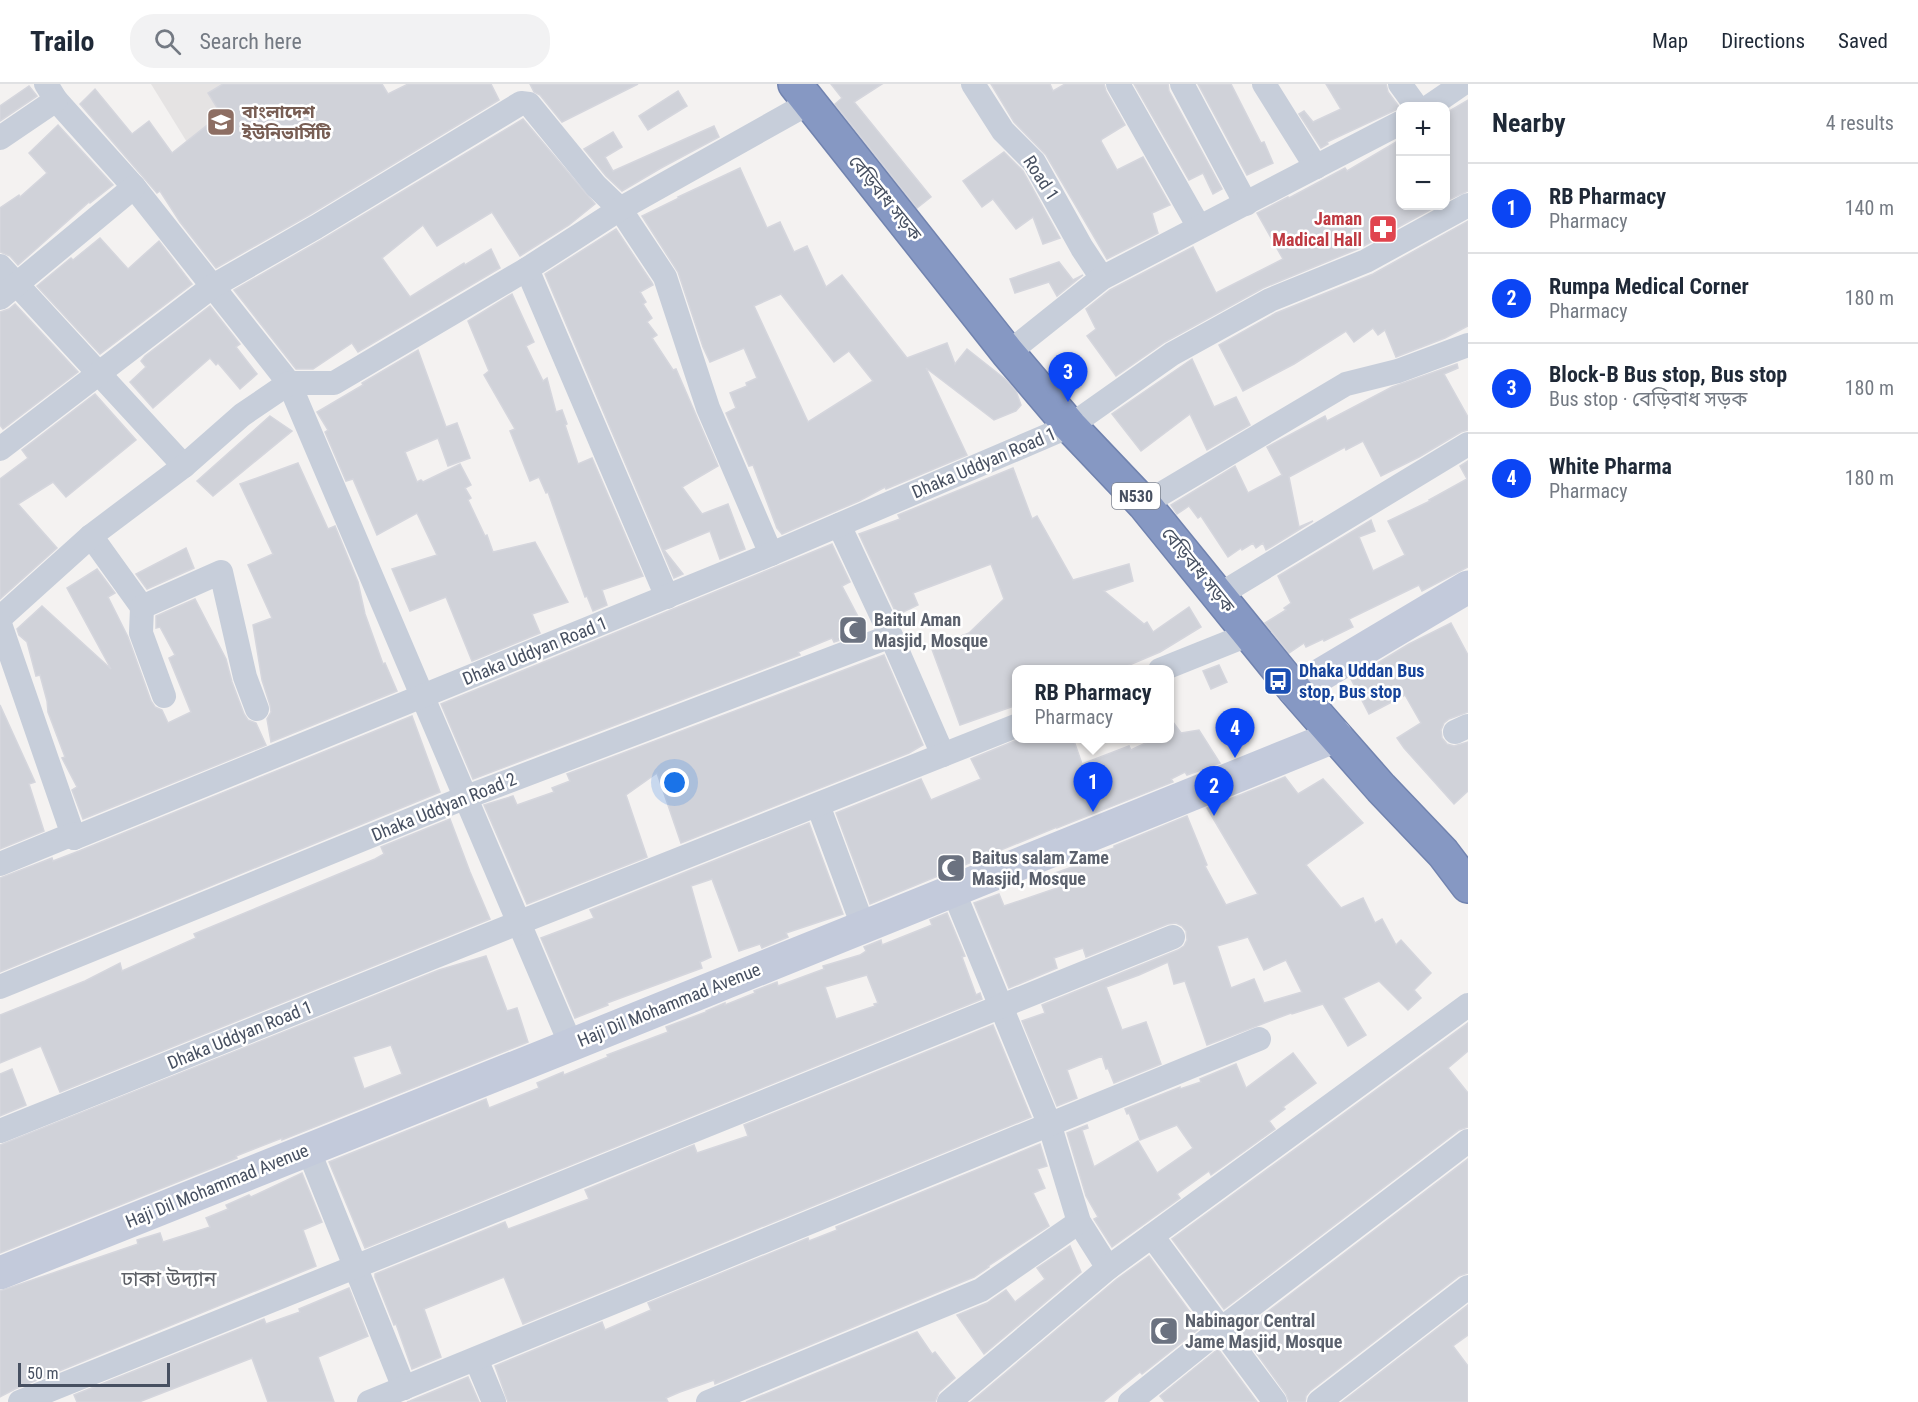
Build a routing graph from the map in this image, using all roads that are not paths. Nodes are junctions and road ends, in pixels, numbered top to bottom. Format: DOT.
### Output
graph roads {
  1 [pos="973,84"];
  2 [pos="1118,84"];
  3 [pos="1182,84"];
  4 [pos="1264,84"];
  5 [pos="1400,84"];
  6 [pos="1462,84"];
  7 [pos="51,92"];
  8 [pos="802,93"];
  9 [pos="1413,102"];
  10 [pos="1436,102"];
  11 [pos="1396,126"];
  12 [pos="0,138"];
  13 [pos="1316,167"];
  14 [pos="134,187"];
  15 [pos="1246,204"];
  16 [pos="1468,205"];
  17 [pos="620,208"];
  18 [pos="1199,227"];
  19 [pos="0,266"];
  20 [pos="527,269"];
  21 [pos="1102,278"];
  22 [pos="213,285"];
  23 [pos="8,292"];
  24 [pos="1468,345"];
  25 [pos="1008,353"];
  26 [pos="99,373"];
  27 [pos="289,383"];
  28 [pos="1070,426"];
  29 [pos="1468,444"];
  30 [pos="0,449"];
  31 [pos="184,466"];
  32 [pos="1144,504"];
  33 [pos="838,525"];
  34 [pos="91,536"];
  35 [pos="771,554"];
  36 [pos="1468,588"];
  37 [pos="1219,595"];
  38 [pos="667,597"];
  39 [pos="142,607"];
  40 [pos="0,618"];
  41 [pos="0,624"];
  42 [pos="1250,634"];
  43 [pos="891,636"];
  44 [pos="1170,665"];
  45 [pos="1295,690"];
  46 [pos="164,696"];
  47 [pos="424,697"];
  48 [pos="257,709"];
  49 [pos="1012,728"];
  50 [pos="1336,736"];
  51 [pos="944,755"];
  52 [pos="464,798"];
  53 [pos="818,805"];
  54 [pos="74,838"];
  55 [pos="0,864"];
  56 [pos="1468,886"];
  57 [pos="953,890"];
  58 [pos="518,923"];
  59 [pos="863,926"];
  60 [pos="1173,937"];
  61 [pos="0,987"];
  62 [pos="1468,1005"];
  63 [pos="1001,1007"];
  64 [pos="1259,1039"];
  65 [pos="571,1045"];
  66 [pos="1049,1124"];
  67 [pos="0,1131"];
  68 [pos="1468,1141"];
  69 [pos="308,1149"];
  70 [pos="1079,1222"];
  71 [pos="1152,1236"];
  72 [pos="356,1267"];
  73 [pos="1108,1268"];
  74 [pos="0,1273"];
  75 [pos="1468,1287"];
  76 [pos="1221,1329"];
  77 [pos="476,1359"];
  78 [pos="404,1388"];
  79 [pos="20,1402"];
  80 [pos="369,1402"];
  81 [pos="494,1402"];
  82 [pos="708,1402"];
  83 [pos="949,1402"];
  84 [pos="1130,1402"];
  85 [pos="1275,1402"];
  86 [pos="1319,1402"];
  1 -- 21 [label="street, Road 1"];
  2 -- 18 [label="street"];
  3 -- 15 [label="street"];
  4 -- 13 [label="street"];
  5 -- 9 [label="street"];
  6 -- 10 [label="street"];
  7 -- 12 [label="street"];
  7 -- 14 [label="street"];
  8 -- 17 [label="street"];
  8 -- 25 [label="highway, বেড়িবাধ সড়ক / N530"];
  11 -- 13 [label="street"];
  13 -- 15 [label="street"];
  14 -- 22 [label="street"];
  14 -- 23 [label="street"];
  15 -- 18 [label="street"];
  16 -- 28 [label="street, Dhaka Uddyan Road 1"];
  17 -- 20 [label="street"];
  17 -- 22 [label="street"];
  17 -- 35 [label="street"];
  18 -- 21 [label="street"];
  19 -- 23 [label="street"];
  20 -- 27 [label="street"];
  20 -- 38 [label="street"];
  21 -- 25 [label="street"];
  22 -- 26 [label="street"];
  22 -- 27 [label="street"];
  23 -- 26 [label="street"];
  24 -- 32 [label="street"];
  25 -- 28 [label="highway, বেড়িবাধ সড়ক / N530"];
  26 -- 30 [label="street"];
  26 -- 31 [label="street"];
  27 -- 31 [label="street"];
  27 -- 47 [label="street"];
  28 -- 32 [label="highway, বেড়িবাধ সড়ক / N530"];
  28 -- 33 [label="street, Dhaka Uddyan Road 1"];
  29 -- 37 [label="street"];
  31 -- 34 [label="street"];
  32 -- 37 [label="highway, বেড়িবাধ সড়ক / N530"];
  33 -- 35 [label="street, Dhaka Uddyan Road 1"];
  33 -- 43 [label="street"];
  34 -- 39 [label="street"];
  34 -- 40 [label="street"];
  35 -- 38 [label="street, Dhaka Uddyan Road 1"];
  36 -- 45 [label="street"];
  37 -- 42 [label="highway, বেড়িবাধ সড়ক / N530"];
  38 -- 47 [label="street, Dhaka Uddyan Road 1"];
  39 -- 46 [label="street"];
  39 -- 48 [label="street"];
  41 -- 54 [label="street"];
  42 -- 44 [label="street"];
  42 -- 45 [label="highway, বেড়িবাধ সড়ক / N530"];
  43 -- 51 [label="street"];
  43 -- 52 [label="street, Dhaka Uddyan Road 2"];
  45 -- 50 [label="highway, বেড়িবাধ সড়ক / N530"];
  47 -- 52 [label="street"];
  47 -- 54 [label="street, Dhaka Uddyan Road 1"];
  49 -- 51 [label="street, Dhaka Uddyan Road 1"];
  50 -- 56 [label="highway, বেড়িবাধ সড়ক / N530"];
  50 -- 57 [label="street, Haji Dil Mohammad Avenue"];
  51 -- 53 [label="street, Dhaka Uddyan Road 1"];
  52 -- 58 [label="street"];
  52 -- 61 [label="street, Dhaka Uddyan Road 2"];
  53 -- 58 [label="street, Dhaka Uddyan Road 1"];
  53 -- 59 [label="street"];
  54 -- 55 [label="street, Dhaka Uddyan Road 1"];
  57 -- 59 [label="street, Haji Dil Mohammad Avenue"];
  57 -- 63 [label="street"];
  58 -- 65 [label="street"];
  58 -- 67 [label="street, Dhaka Uddyan Road 1"];
  59 -- 65 [label="street, Haji Dil Mohammad Avenue"];
  60 -- 63 [label="street"];
  62 -- 71 [label="street"];
  63 -- 66 [label="street"];
  63 -- 72 [label="street"];
  64 -- 66 [label="street"];
  65 -- 69 [label="street, Haji Dil Mohammad Avenue"];
  66 -- 70 [label="street"];
  66 -- 77 [label="street"];
  68 -- 76 [label="street"];
  69 -- 72 [label="street"];
  69 -- 74 [label="street, Haji Dil Mohammad Avenue"];
  70 -- 73 [label="street"];
  70 -- 82 [label="street"];
  71 -- 73 [label="street"];
  71 -- 76 [label="street"];
  72 -- 78 [label="street"];
  72 -- 79 [label="street"];
  73 -- 83 [label="street"];
  75 -- 86 [label="street"];
  76 -- 84 [label="street"];
  76 -- 85 [label="street"];
  77 -- 78 [label="street"];
  77 -- 81 [label="street"];
  78 -- 80 [label="street"];
}
